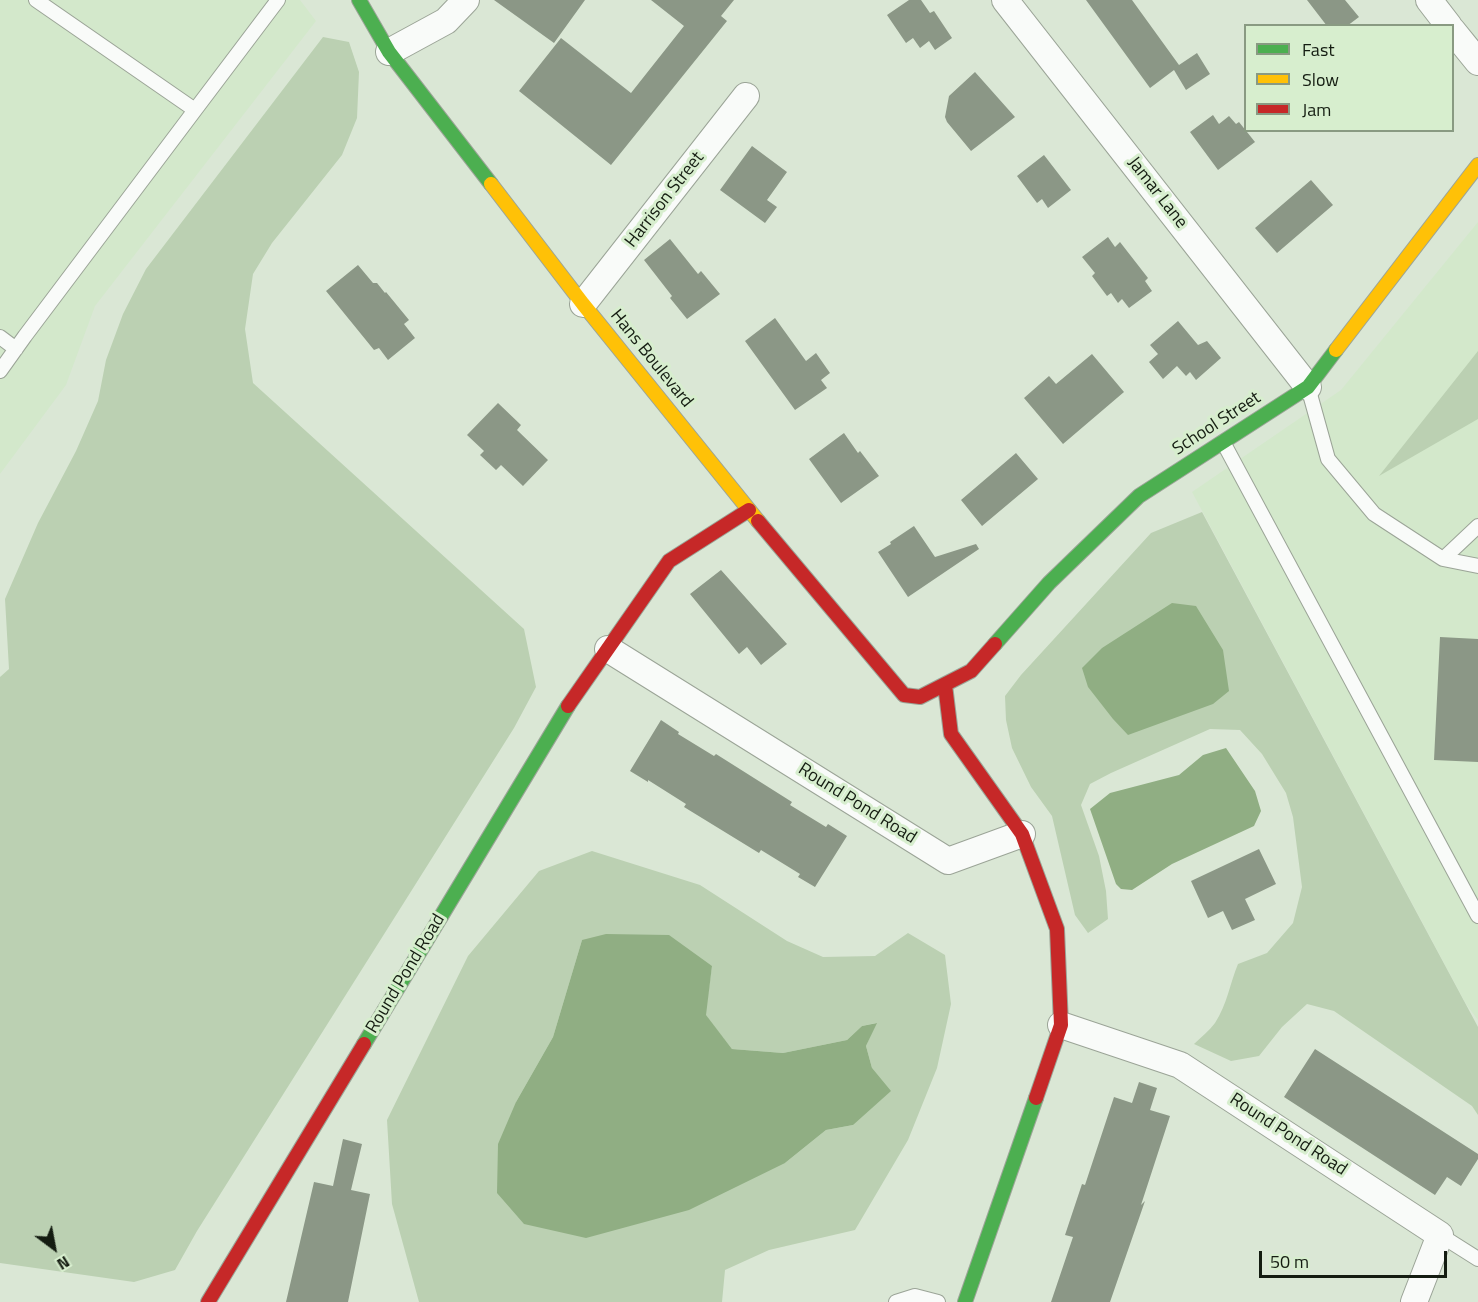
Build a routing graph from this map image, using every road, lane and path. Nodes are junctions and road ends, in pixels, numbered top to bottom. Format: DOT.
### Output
graph roads {
  1 [pos="36,0"];
  2 [pos="278,0"];
  3 [pos="359,0"];
  4 [pos="466,0"];
  5 [pos="1005,0"];
  6 [pos="1429,0"];
  7 [pos="1447,24"];
  8 [pos="1454,32"];
  9 [pos="389,52"];
  10 [pos="1478,62"];
  11 [pos="746,96"];
  12 [pos="195,110"];
  13 [pos="1478,165"];
  14 [pos="584,304"];
  15 [pos="0,337"];
  16 [pos="16,349"];
  17 [pos="0,371"];
  18 [pos="1308,387"];
  19 [pos="1223,442"];
  20 [pos="749,510"];
  21 [pos="1478,526"];
  22 [pos="1443,559"];
  23 [pos="1478,566"];
  24 [pos="608,649"];
  25 [pos="945,685"];
  26 [pos="1022,834"];
  27 [pos="1478,916"];
  28 [pos="1061,1025"];
  29 [pos="1440,1235"];
  30 [pos="1478,1259"];
  31 [pos="208,1302"];
  32 [pos="896,1302"];
  33 [pos="938,1302"];
  34 [pos="965,1302"];
  35 [pos="1414,1302"];
  1 -- 12 [label="lane"];
  2 -- 12 [label="lane"];
  3 -- 9 [label="street, Hans Boulevard"];
  4 -- 9 [label="street"];
  5 -- 18 [label="street, Jamar Lane"];
  6 -- 7 [label="street"];
  8 -- 10 [label="street"];
  9 -- 14 [label="street, Hans Boulevard"];
  11 -- 14 [label="street, Harrison Street"];
  12 -- 16 [label="lane"];
  13 -- 18 [label="street, School Street"];
  14 -- 20 [label="street, Hans Boulevard"];
  15 -- 16 [label="lane"];
  16 -- 17 [label="lane"];
  18 -- 19 [label="street, School Street"];
  18 -- 22 [label="lane"];
  19 -- 25 [label="street, School Street"];
  19 -- 27 [label="lane"];
  20 -- 24 [label="street, Round Pond Road"];
  20 -- 25 [label="street, Hans Boulevard"];
  21 -- 22 [label="lane"];
  22 -- 23 [label="lane"];
  24 -- 26 [label="street, Round Pond Road"];
  24 -- 31 [label="street, Round Pond Road"];
  25 -- 26 [label="street"];
  26 -- 28 [label="street"];
  28 -- 29 [label="street, Round Pond Road"];
  28 -- 34 [label="street"];
  29 -- 30 [label="lane"];
  29 -- 35 [label="street"];
  32 -- 33 [label="lane"];
}
